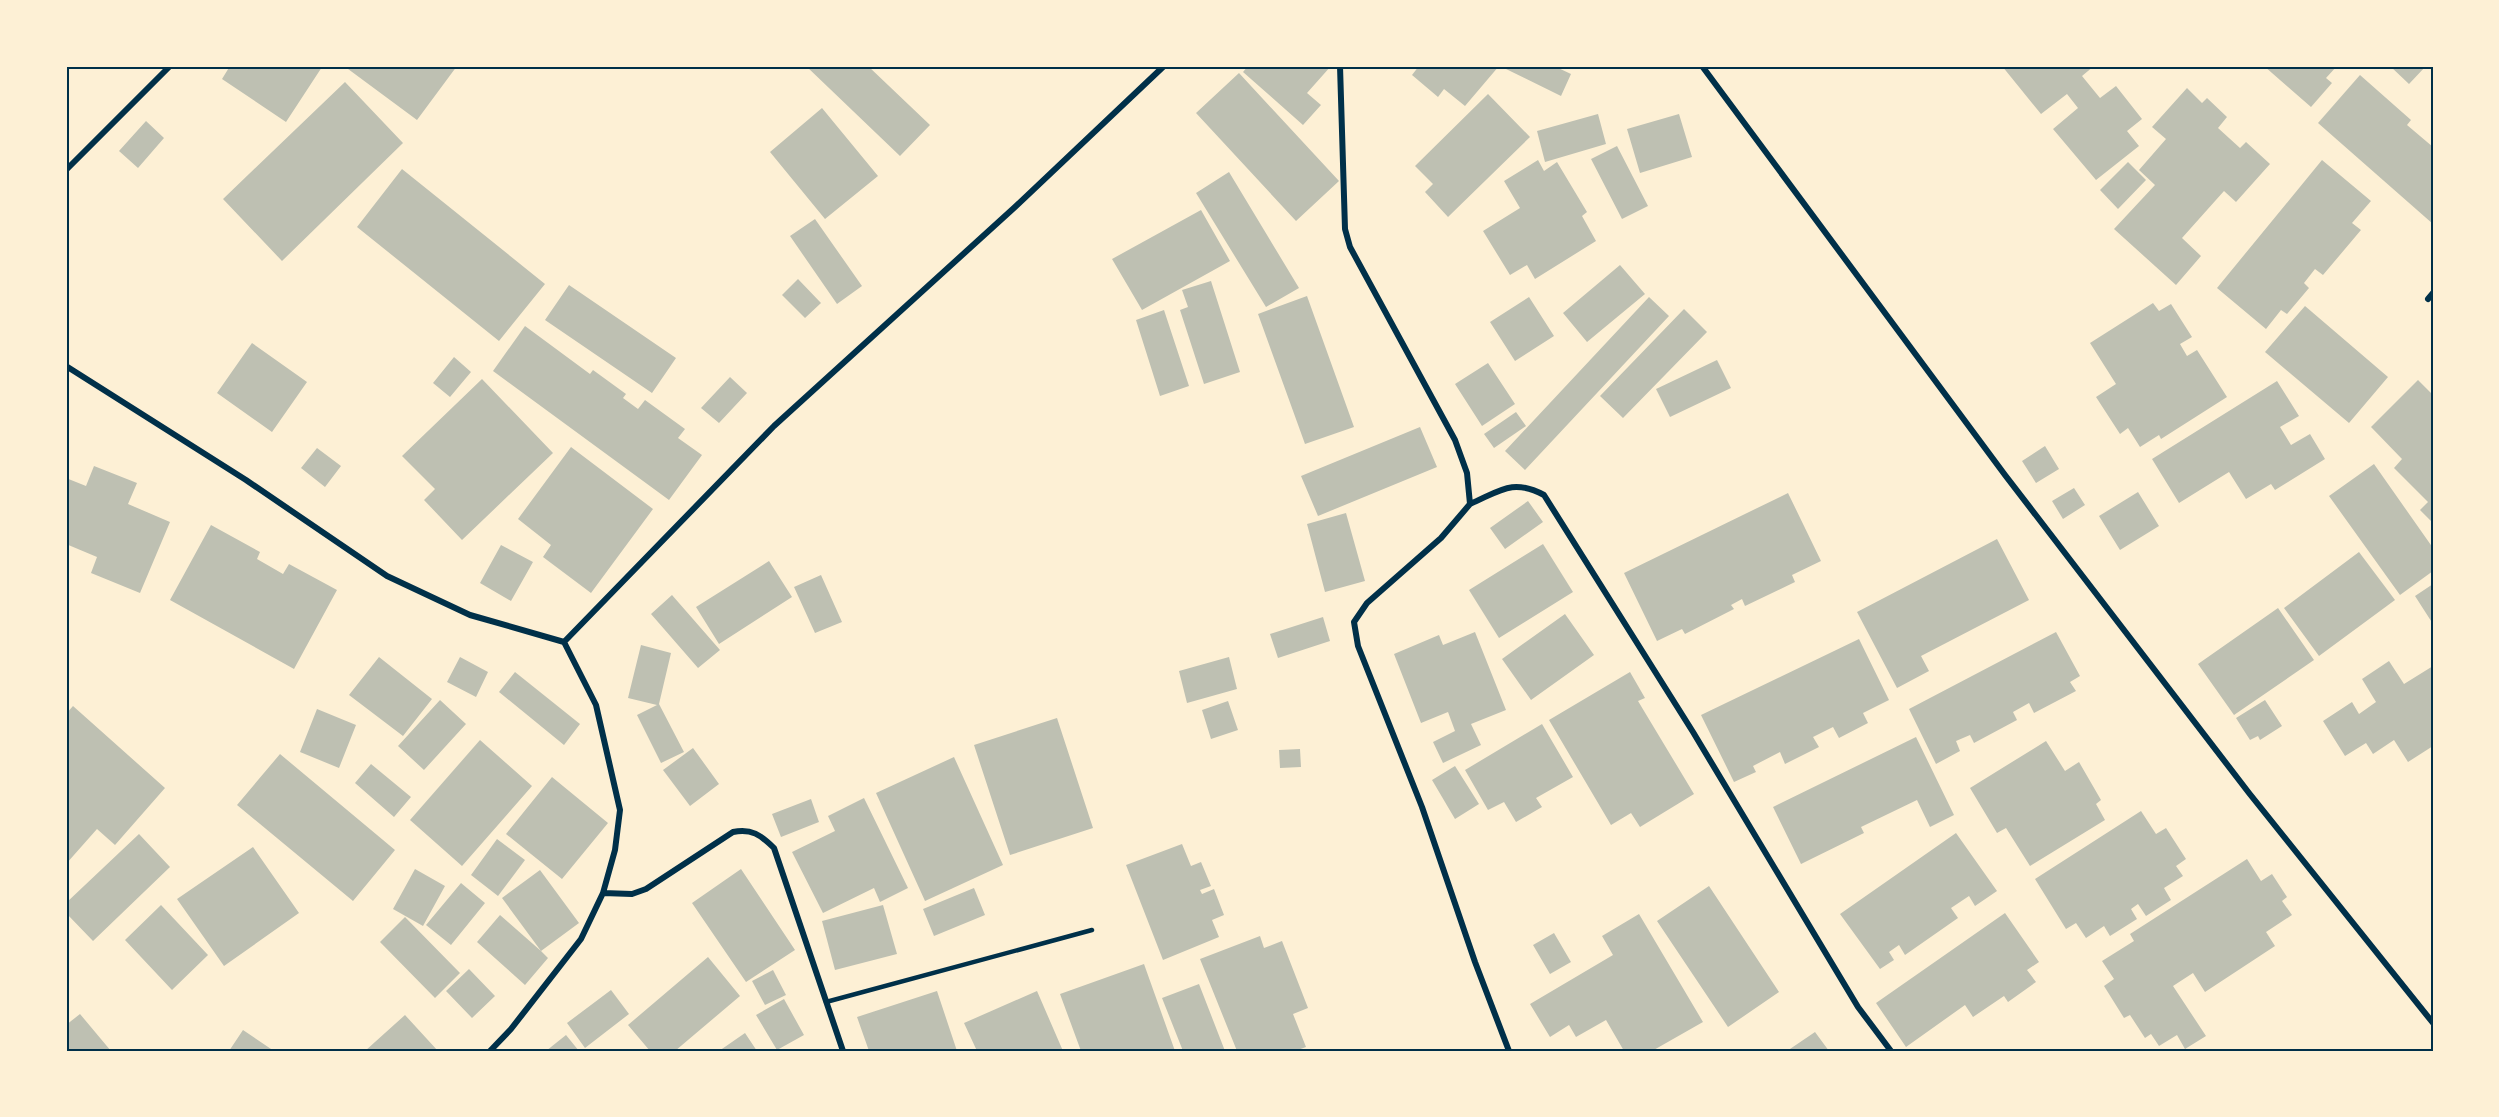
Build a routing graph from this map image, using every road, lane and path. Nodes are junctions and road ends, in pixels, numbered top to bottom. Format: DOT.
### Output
graph roads {
  1 [pos="170,66"];
  2 [pos="1164,66"];
  3 [pos="1340,66"];
  4 [pos="1702,66"];
  5 [pos="66,170"];
  6 [pos="2433,293"];
  7 [pos="2428,299"];
  8 [pos="66,366"];
  9 [pos="1470,504"];
  10 [pos="564,642"];
  11 [pos="603,893"];
  12 [pos="1092,930"];
  13 [pos="826,1002"];
  14 [pos="2433,1023"];
  15 [pos="490,1051"];
  16 [pos="843,1051"];
  17 [pos="1509,1051"];
  18 [pos="1891,1051"];
  1 -- 5 [label="street"];
  2 -- 10 [label="street"];
  3 -- 9 [label="street"];
  4 -- 14 [label="street"];
  6 -- 7 [label="street"];
  8 -- 10 [label="street"];
  9 -- 17 [label="street"];
  9 -- 18 [label="street"];
  10 -- 11 [label="street"];
  11 -- 13 [label="street"];
  11 -- 15 [label="street"];
  12 -- 13 [label="lane"];
  13 -- 16 [label="street"];
}
